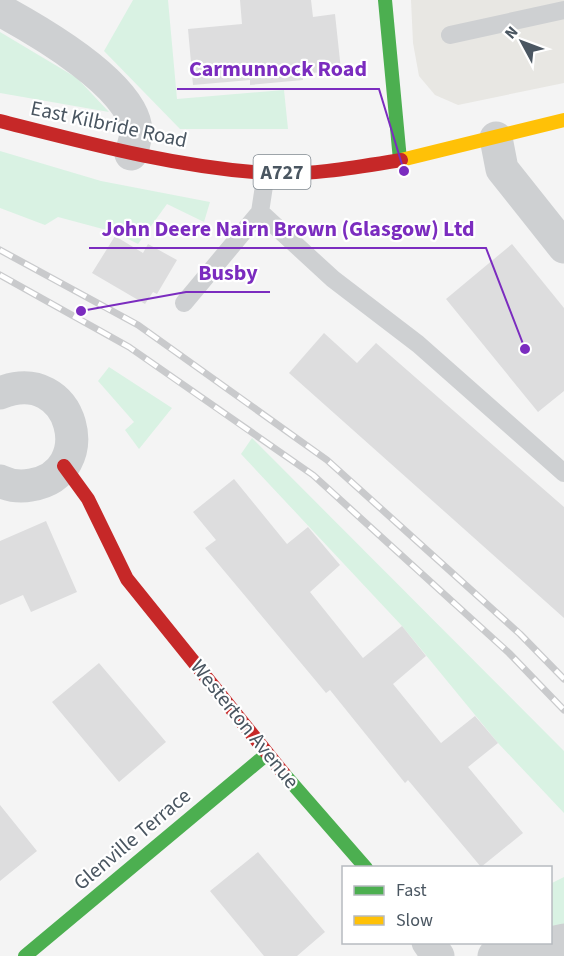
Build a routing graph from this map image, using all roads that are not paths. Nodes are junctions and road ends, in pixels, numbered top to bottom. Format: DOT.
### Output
graph roads {
  1 [pos="385,0"];
  2 [pos="0,9"];
  3 [pos="564,10"];
  4 [pos="450,35"];
  5 [pos="564,120"];
  6 [pos="0,121"];
  7 [pos="496,138"];
  8 [pos="131,154"];
  9 [pos="400,160"];
  10 [pos="266,173"];
  11 [pos="260,212"];
  12 [pos="564,247"];
  13 [pos="184,303"];
  14 [pos="4,383"];
  15 [pos="64,465"];
  16 [pos="564,473"];
  17 [pos="0,481"];
  18 [pos="267,754"];
  19 [pos="365,866"];
  20 [pos="546,944"];
  21 [pos="25,956"];
  22 [pos="494,956"];
  1 -- 9 [label="street"];
  2 -- 8 [label="street"];
  3 -- 4 [label="lane"];
  5 -- 7 [label="street, East Kilbride Road / A727"];
  6 -- 8 [label="street, East Kilbride Road / A727"];
  7 -- 9 [label="street, East Kilbride Road / A727"];
  7 -- 12 [label="street"];
  8 -- 10 [label="street, East Kilbride Road / A727"];
  9 -- 10 [label="street, East Kilbride Road / A727"];
  10 -- 11 [label="lane"];
  11 -- 13 [label="lane"];
  11 -- 16 [label="lane"];
  14 -- 15 [label="street"];
  15 -- 17 [label="street"];
  15 -- 18 [label="street, Westerton Avenue"];
  18 -- 19 [label="street, Westerton Avenue"];
  18 -- 21 [label="street, Glenville Terrace"];
  20 -- 22 [label="street"];
}
